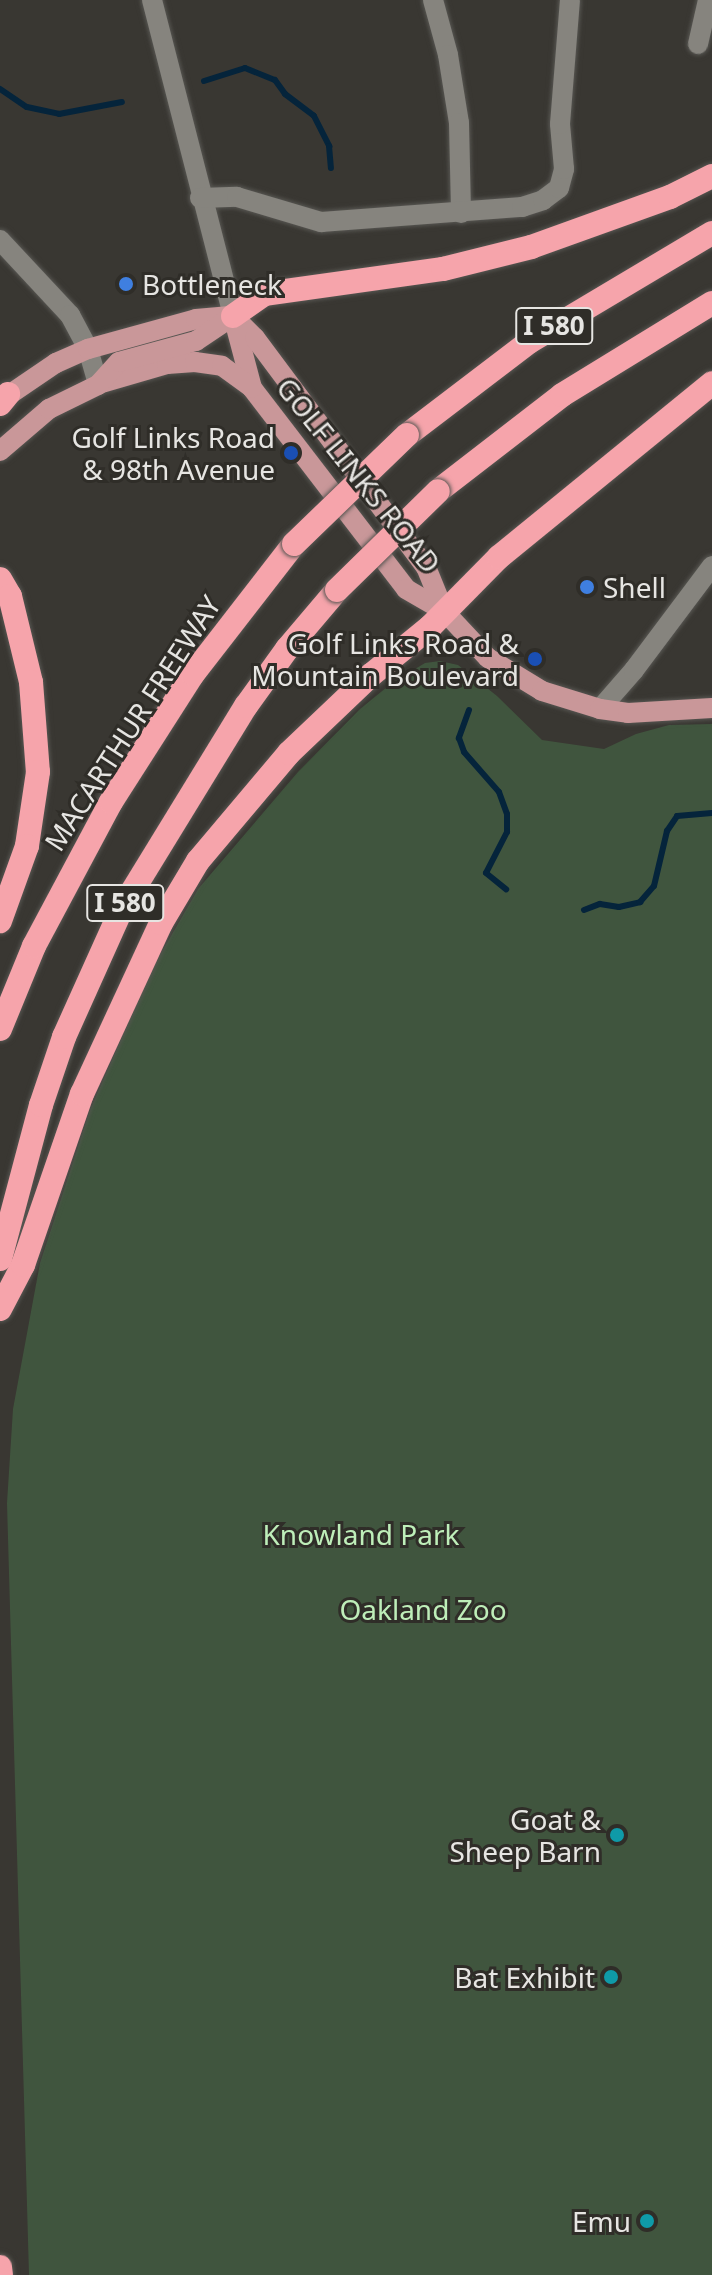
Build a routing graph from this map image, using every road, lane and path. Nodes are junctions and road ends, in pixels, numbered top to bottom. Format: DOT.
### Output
graph roads {
  1 [pos="152,0"];
  2 [pos="433,0"];
  3 [pos="570,0"];
  4 [pos="708,0"];
  5 [pos="698,44"];
  6 [pos="712,176"];
  7 [pos="200,198"];
  8 [pos="461,213"];
  9 [pos="712,233"];
  10 [pos="0,240"];
  11 [pos="712,303"];
  12 [pos="233,316"];
  13 [pos="88,349"];
  14 [pos="712,383"];
  15 [pos="98,385"];
  16 [pos="252,388"];
  17 [pos="3,400"];
  18 [pos="0,451"];
  19 [pos="712,566"];
  20 [pos="0,579"];
  21 [pos="0,595"];
  22 [pos="444,611"];
  23 [pos="15,622"];
  24 [pos="712,708"];
  25 [pos="600,709"];
  26 [pos="0,921"];
  27 [pos="0,1029"];
  28 [pos="0,1259"];
  29 [pos="0,1309"];
  30 [pos="0,2267"];
  31 [pos="1,2275"];
  1 -- 7 [label="street, GOLF LINKS ROAD"];
  2 -- 8 [label="street"];
  3 -- 8 [label="street"];
  4 -- 5 [label="street"];
  6 -- 12 [label="highway"];
  7 -- 8 [label="street"];
  7 -- 12 [label="street, GOLF LINKS ROAD"];
  9 -- 27 [label="highway, MACARTHUR FREEWAY / I 580, bridge"];
  10 -- 13 [label="street"];
  11 -- 28 [label="highway, I 580, bridge"];
  12 -- 13 [label="main road"];
  12 -- 15 [label="main road"];
  12 -- 16 [label="main road, GOLF LINKS ROAD"];
  12 -- 22 [label="main road, GOLF LINKS ROAD"];
  13 -- 15 [label="street"];
  13 -- 17 [label="main road"];
  14 -- 22 [label="highway"];
  15 -- 16 [label="main road"];
  15 -- 18 [label="main road"];
  16 -- 22 [label="main road, GOLF LINKS ROAD"];
  19 -- 25 [label="street"];
  20 -- 23 [label="highway"];
  21 -- 23 [label="highway"];
  22 -- 25 [label="main road, GOLF LINKS ROAD"];
  22 -- 29 [label="highway"];
  23 -- 26 [label="highway"];
  24 -- 25 [label="main road, GOLF LINKS ROAD"];
  30 -- 31 [label="highway"];
}
